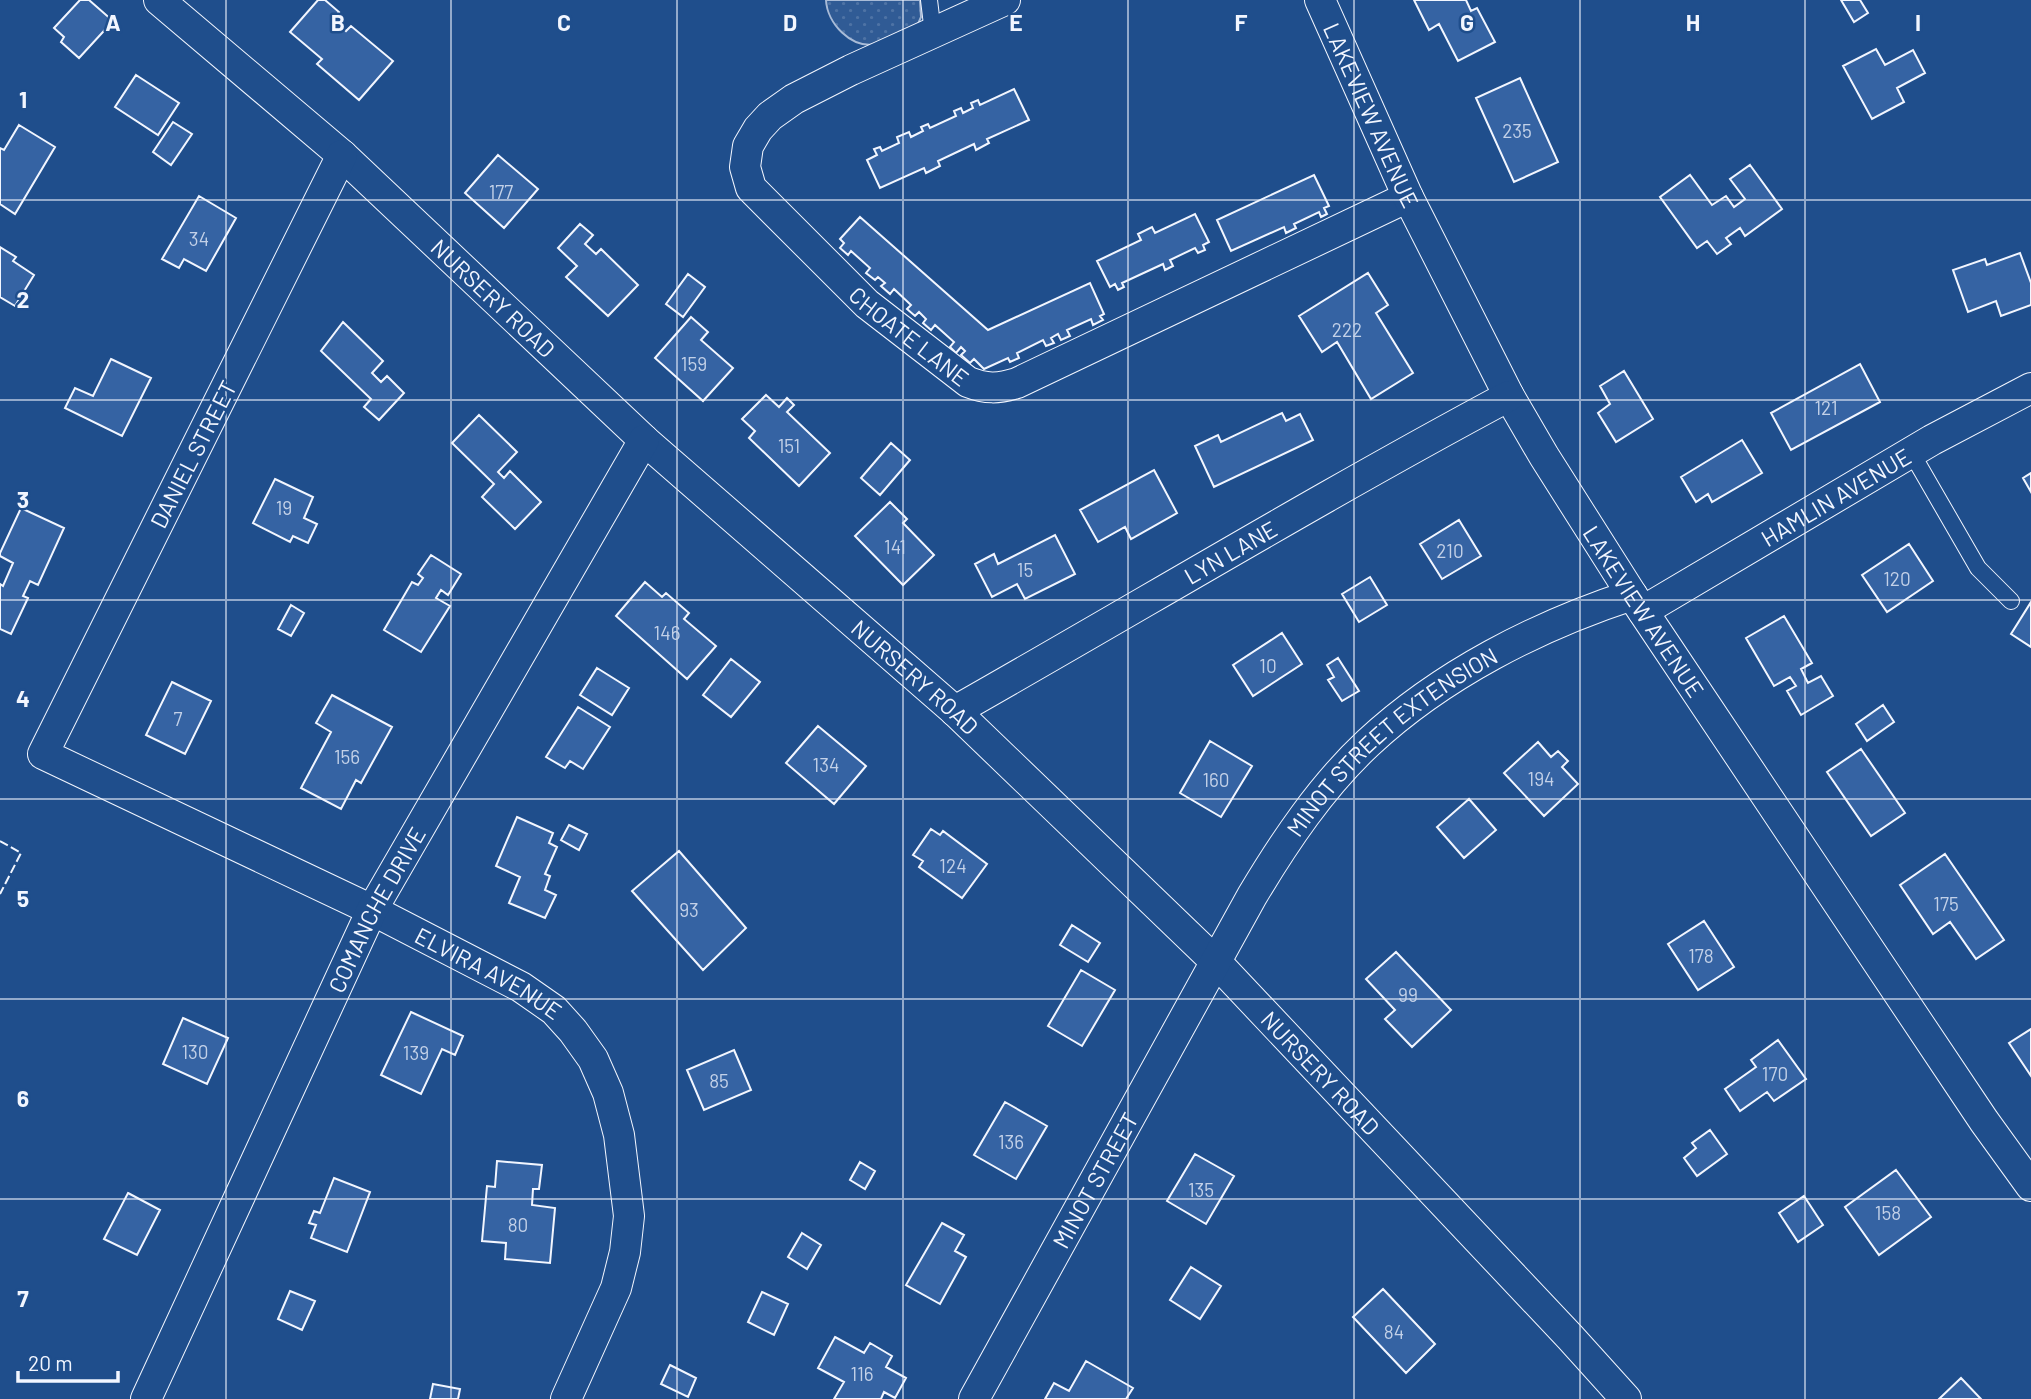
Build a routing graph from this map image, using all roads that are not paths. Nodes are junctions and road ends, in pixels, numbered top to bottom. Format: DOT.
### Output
graph roads {
  1 [pos="159,0"];
  2 [pos="929,0"];
  3 [pos="1005,0"];
  4 [pos="1320,0"];
  5 [pos="933,33"];
  6 [pos="342,155"];
  7 [pos="1408,197"];
  8 [pos="2031,388"];
  9 [pos="1509,396"];
  10 [pos="644,440"];
  11 [pos="1911,453"];
  12 [pos="2011,601"];
  13 [pos="1637,603"];
  14 [pos="955,710"];
  15 [pos="43,754"];
  16 [pos="372,910"];
  17 [pos="1217,963"];
  18 [pos="2031,1186"];
  19 [pos="146,1399"];
  20 [pos="566,1399"];
  21 [pos="974,1399"];
  22 [pos="1626,1399"];
  1 -- 6 [label="street, NURSERY ROAD"];
  2 -- 5 [label="lane"];
  3 -- 5 [label="street, CHOATE LANE"];
  4 -- 7 [label="street, LAKEVIEW AVENUE"];
  5 -- 7 [label="street, CHOATE LANE"];
  6 -- 10 [label="street, NURSERY ROAD"];
  6 -- 15 [label="street, DANIEL STREET"];
  7 -- 9 [label="street, LAKEVIEW AVENUE"];
  8 -- 11 [label="street, HAMLIN AVENUE"];
  9 -- 13 [label="street, LAKEVIEW AVENUE"];
  9 -- 14 [label="street, LYN LANE"];
  10 -- 14 [label="street, NURSERY ROAD"];
  10 -- 16 [label="street, COMANCHE DRIVE"];
  11 -- 12 [label="lane"];
  11 -- 13 [label="street, HAMLIN AVENUE"];
  13 -- 17 [label="street, MINOT STREET EXTENSION"];
  13 -- 18 [label="street, LAKEVIEW AVENUE"];
  14 -- 17 [label="street, NURSERY ROAD"];
  15 -- 16 [label="street, ELVIRA AVENUE"];
  16 -- 19 [label="street, COMANCHE DRIVE"];
  16 -- 20 [label="street, ELVIRA AVENUE"];
  17 -- 21 [label="street, MINOT STREET"];
  17 -- 22 [label="street, NURSERY ROAD"];
}
